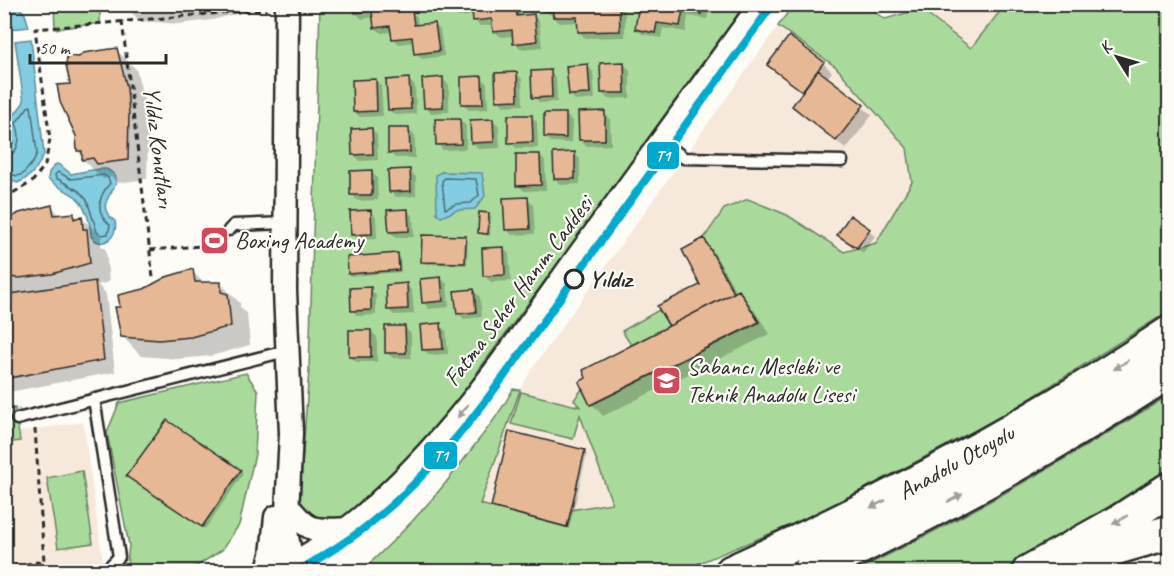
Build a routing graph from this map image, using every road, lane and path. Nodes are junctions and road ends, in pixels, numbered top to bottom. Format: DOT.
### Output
graph roads {
  1 [pos="232,4"];
  2 [pos="287,4"];
  3 [pos="761,4"];
  4 [pos="249,11"];
  5 [pos="232,12"];
  6 [pos="122,21"];
  7 [pos="662,141"];
  8 [pos="842,161"];
  9 [pos="4,198"];
  10 [pos="286,225"];
  11 [pos="229,244"];
  12 [pos="150,250"];
  13 [pos="153,278"];
  14 [pos="1170,333"];
  15 [pos="286,351"];
  16 [pos="1170,371"];
  17 [pos="94,399"];
  18 [pos="288,406"];
  19 [pos="34,415"];
  20 [pos="16,419"];
  21 [pos="1170,489"];
  22 [pos="288,506"];
  23 [pos="346,529"];
  24 [pos="1170,532"];
  25 [pos="4,568"];
  26 [pos="288,569"];
  27 [pos="104,572"];
  28 [pos="267,572"];
  29 [pos="732,572"];
  30 [pos="809,572"];
  31 [pos="1029,572"];
  32 [pos="1057,572"];
  1 -- 5 [label="path"];
  2 -- 10 [label="street"];
  3 -- 7 [label="street, Fatma Seher Hanım Caddesi"];
  4 -- 5 [label="path"];
  5 -- 6 [label="path"];
  6 -- 9 [label="path"];
  6 -- 12 [label="path, Yıldız Konutları"];
  7 -- 8 [label="lane"];
  7 -- 23 [label="street, Fatma Seher Hanım Caddesi, one-way"];
  10 -- 10 [label="lane"];
  10 -- 15 [label="street"];
  11 -- 12 [label="path"];
  12 -- 13 [label="path, Yıldız Konutları"];
  14 -- 29 [label="main road, Anadolu Otoyolu, one-way"];
  15 -- 17 [label="lane"];
  15 -- 18 [label="street"];
  30 -- 16 [label="main road, Anadolu Otoyolu, one-way"];
  17 -- 19 [label="lane"];
  17 -- 27 [label="lane"];
  18 -- 22 [label="street"];
  18 -- 28 [label="street"];
  19 -- 20 [label="lane"];
  19 -- 25 [label="path"];
  21 -- 31 [label="main road, one-way"];
  22 -- 23 [label="street"];
  22 -- 26 [label="street"];
  23 -- 26 [label="street, Fatma Seher Hanım Caddesi"];
  24 -- 32 [label="main road"];
}
